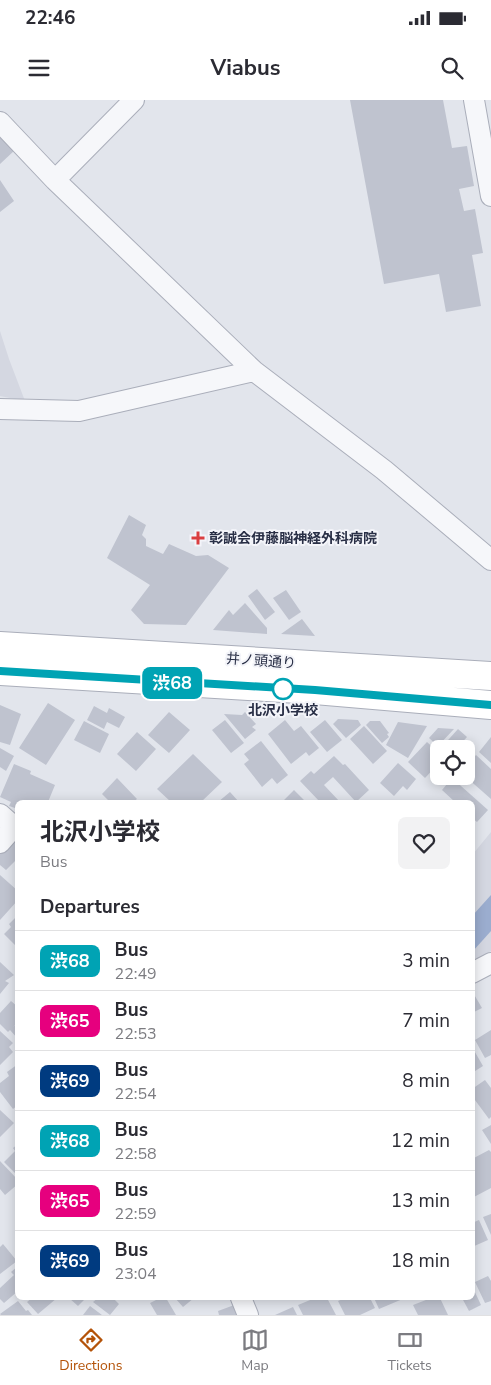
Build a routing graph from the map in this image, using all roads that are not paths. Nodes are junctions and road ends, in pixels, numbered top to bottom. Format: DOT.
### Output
graph roads {
  1 [pos="134,100"];
  2 [pos="474,100"];
  3 [pos="0,122"];
  4 [pos="55,180"];
  5 [pos="491,196"];
  6 [pos="254,372"];
  7 [pos="0,409"];
  8 [pos="491,560"];
  9 [pos="0,646"];
  10 [pos="0,671"];
  11 [pos="491,676"];
  12 [pos="491,705"];
  13 [pos="11,824"];
  14 [pos="0,843"];
  15 [pos="491,963"];
  16 [pos="475,971"];
  17 [pos="242,1300"];
  18 [pos="248,1315"];
  1 -- 4 [label="street"];
  2 -- 5 [label="street"];
  3 -- 4 [label="street"];
  4 -- 6 [label="street"];
  6 -- 7 [label="street"];
  6 -- 8 [label="street"];
  9 -- 11 [label="main road, 井ノ頭通り"];
  10 -- 12 [label="main road, 井ノ頭通り"];
  13 -- 14 [label="street"];
  15 -- 16 [label="street"];
  17 -- 18 [label="street"];
}
